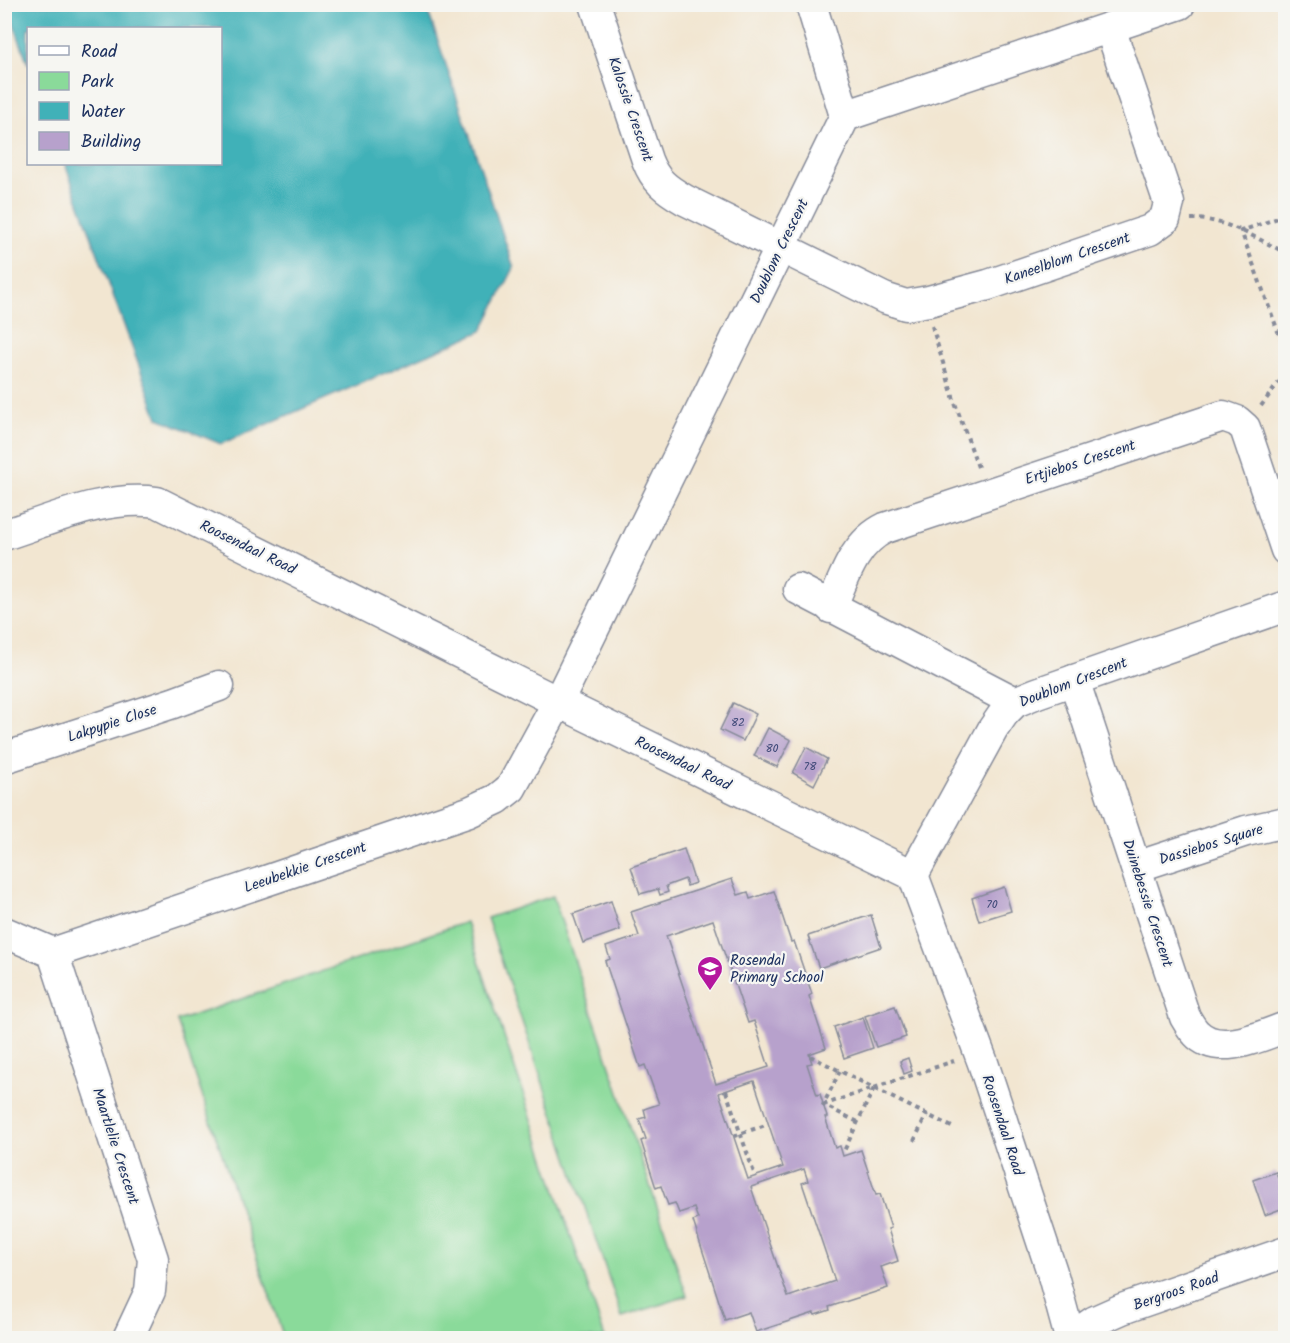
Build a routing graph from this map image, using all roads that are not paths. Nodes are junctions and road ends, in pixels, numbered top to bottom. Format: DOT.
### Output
graph roads {
  1 [pos="596,4"];
  2 [pos="811,4"];
  3 [pos="1180,4"];
  4 [pos="1110,28"];
  5 [pos="845,116"];
  6 [pos="782,246"];
  7 [pos="4,535"];
  8 [pos="1286,550"];
  9 [pos="798,589"];
  10 [pos="1286,606"];
  11 [pos="831,608"];
  12 [pos="1074,680"];
  13 [pos="219,686"];
  14 [pos="558,702"];
  15 [pos="1015,702"];
  16 [pos="4,758"];
  17 [pos="1286,822"];
  18 [pos="1136,867"];
  19 [pos="913,875"];
  20 [pos="4,932"];
  21 [pos="53,953"];
  22 [pos="1286,1027"];
  23 [pos="1286,1252"];
  24 [pos="128,1338"];
  25 [pos="1070,1338"];
  1 -- 6 [label="street, Kalossie Crescent"];
  2 -- 5 [label="street"];
  3 -- 4 [label="street"];
  4 -- 5 [label="street"];
  4 -- 6 [label="street, Kaneelblom Crescent"];
  5 -- 6 [label="street, Doublom Crescent"];
  6 -- 14 [label="street, Doublom Crescent"];
  7 -- 14 [label="street, Roosendaal Road"];
  8 -- 11 [label="street, Ertjiebos Crescent"];
  9 -- 11 [label="street"];
  10 -- 12 [label="street, Doublom Crescent"];
  11 -- 15 [label="street"];
  12 -- 15 [label="street, Doublom Crescent"];
  12 -- 18 [label="street, Duinebessie Crescent"];
  13 -- 16 [label="street, Lakpypie Close"];
  14 -- 19 [label="street, Roosendaal Road"];
  14 -- 21 [label="street, Leeubekkie Crescent"];
  15 -- 19 [label="street, Doublom Crescent"];
  17 -- 18 [label="street, Dassiebos Square"];
  18 -- 22 [label="street, Duinebessie Crescent"];
  19 -- 25 [label="street, Roosendaal Road"];
  20 -- 21 [label="street"];
  21 -- 24 [label="street, Maartlelie Crescent"];
  23 -- 25 [label="street, Bergroos Road"];
}
